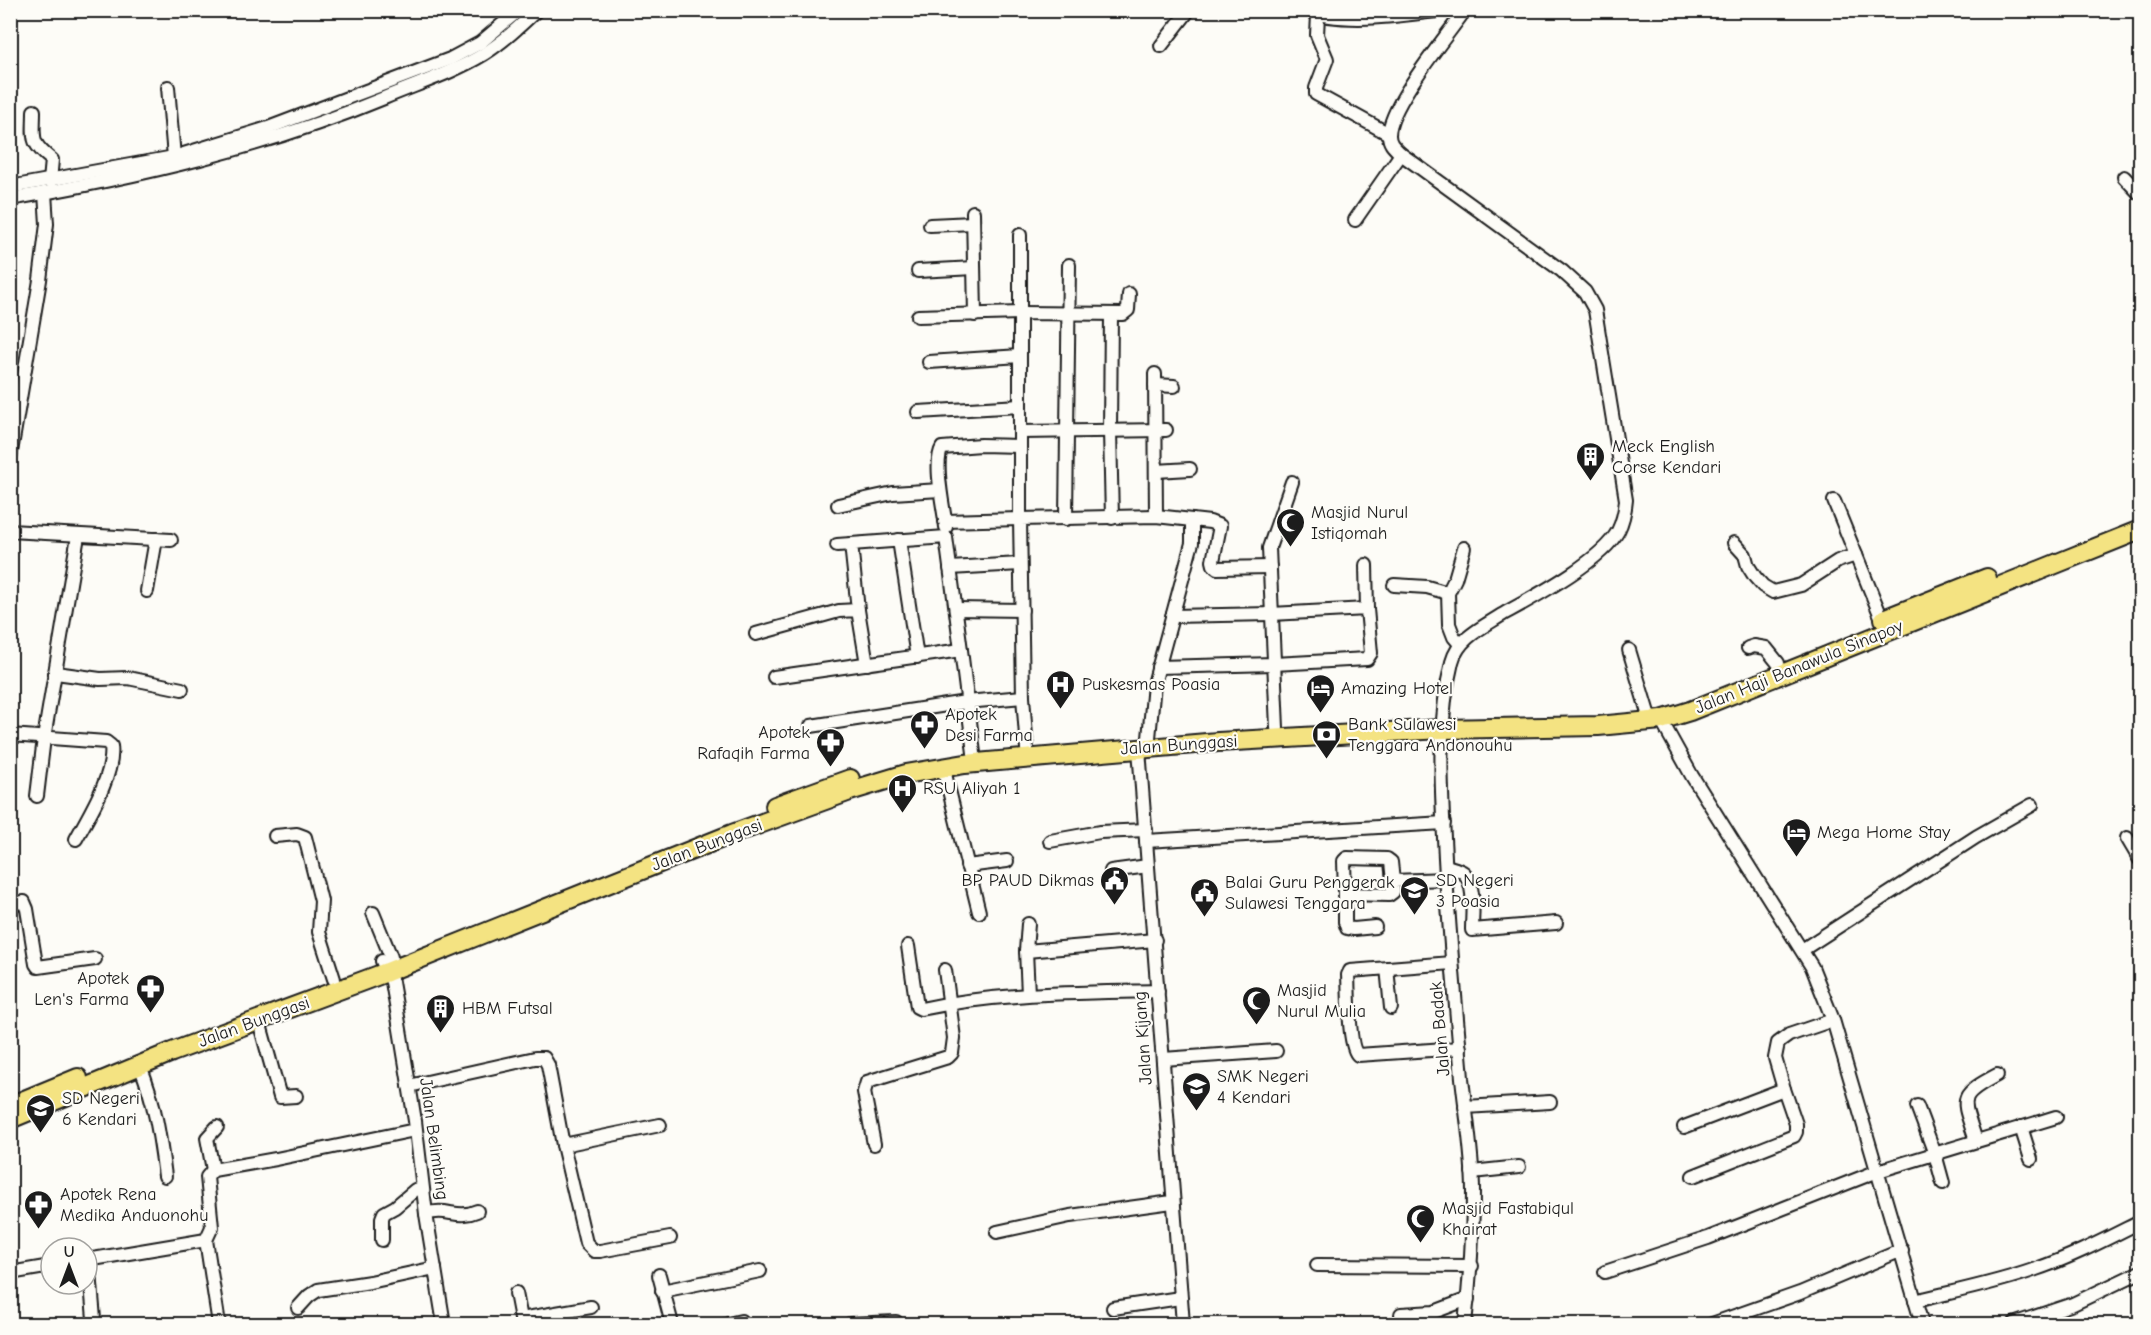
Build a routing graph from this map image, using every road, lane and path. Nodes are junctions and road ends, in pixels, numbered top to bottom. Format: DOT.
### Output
graph roads {
  1 [pos="519,10"];
  2 [pos="537,10"];
  3 [pos="1189,10"];
  4 [pos="1444,10"];
  5 [pos="1465,10"];
  6 [pos="1312,13"];
  7 [pos="1161,46"];
  8 [pos="168,87"];
  9 [pos="34,111"];
  10 [pos="1389,134"];
  11 [pos="1401,154"];
  12 [pos="174,157"];
  13 [pos="140,169"];
  14 [pos="2124,177"];
  15 [pos="50,180"];
  16 [pos="10,187"];
  17 [pos="45,193"];
  18 [pos="2140,194"];
  19 [pos="10,199"];
  20 [pos="1355,220"];
  21 [pos="930,225"];
  22 [pos="1020,235"];
  23 [pos="1069,265"];
  24 [pos="974,268"];
  25 [pos="918,271"];
  26 [pos="1129,294"];
  27 [pos="1020,313"];
  28 [pos="1068,314"];
  29 [pos="1111,314"];
  30 [pos="975,315"];
  31 [pos="918,316"];
  32 [pos="1020,356"];
  33 [pos="929,362"];
  34 [pos="1174,386"];
  35 [pos="1020,406"];
  36 [pos="918,412"];
  37 [pos="1161,430"];
  38 [pos="1067,431"];
  39 [pos="1110,431"];
  40 [pos="1020,432"];
  41 [pos="1020,446"];
  42 [pos="10,458"];
  43 [pos="1190,469"];
  44 [pos="1156,471"];
  45 [pos="1292,482"];
  46 [pos="940,490"];
  47 [pos="1834,501"];
  48 [pos="838,505"];
  49 [pos="1156,516"];
  50 [pos="1112,518"];
  51 [pos="1020,519"];
  52 [pos="1066,519"];
  53 [pos="2140,519"];
  54 [pos="1192,520"];
  55 [pos="945,521"];
  56 [pos="2140,530"];
  57 [pos="10,531"];
  58 [pos="78,536"];
  59 [pos="946,537"];
  60 [pos="156,539"];
  61 [pos="171,540"];
  62 [pos="899,540"];
  63 [pos="1734,543"];
  64 [pos="851,544"];
  65 [pos="837,545"];
  66 [pos="1464,548"];
  67 [pos="1856,555"];
  68 [pos="1020,564"];
  69 [pos="1366,565"];
  70 [pos="1270,567"];
  71 [pos="950,568"];
  72 [pos="1394,585"];
  73 [pos="147,591"];
  74 [pos="1448,593"];
  75 [pos="957,609"];
  76 [pos="1367,609"];
  77 [pos="858,610"];
  78 [pos="1022,610"];
  79 [pos="1270,614"];
  80 [pos="1172,616"];
  81 [pos="1882,619"];
  82 [pos="756,634"];
  83 [pos="1460,644"];
  84 [pos="1748,648"];
  85 [pos="961,650"];
  86 [pos="1629,650"];
  87 [pos="917,657"];
  88 [pos="1778,663"];
  89 [pos="867,664"];
  90 [pos="1274,664"];
  91 [pos="1158,667"];
  92 [pos="56,673"];
  93 [pos="774,677"];
  94 [pos="182,688"];
  95 [pos="1023,697"];
  96 [pos="966,702"];
  97 [pos="1688,706"];
  98 [pos="1654,716"];
  99 [pos="1442,725"];
  100 [pos="811,726"];
  101 [pos="1277,728"];
  102 [pos="10,735"];
  103 [pos="44,738"];
  104 [pos="1144,743"];
  105 [pos="1027,749"];
  106 [pos="1056,751"];
  107 [pos="974,753"];
  108 [pos="943,766"];
  109 [pos="820,795"];
  110 [pos="36,796"];
  111 [pos="2032,805"];
  112 [pos="1444,823"];
  113 [pos="275,836"];
  114 [pos="1146,836"];
  115 [pos="2127,838"];
  116 [pos="76,839"];
  117 [pos="1050,841"];
  118 [pos="2140,860"];
  119 [pos="1006,861"];
  120 [pos="967,866"];
  121 [pos="1148,866"];
  122 [pos="1446,866"];
  123 [pos="1111,871"];
  124 [pos="1446,879"];
  125 [pos="1393,881"];
  126 [pos="1345,894"];
  127 [pos="10,903"];
  128 [pos="979,912"];
  129 [pos="373,913"];
  130 [pos="1556,923"];
  131 [pos="1028,924"];
  132 [pos="1375,927"];
  133 [pos="1449,929"];
  134 [pos="1472,930"];
  135 [pos="1155,940"];
  136 [pos="908,946"];
  137 [pos="1802,950"];
  138 [pos="1026,951"];
  139 [pos="95,959"];
  140 [pos="387,963"];
  141 [pos="1452,963"];
  142 [pos="1387,968"];
  143 [pos="945,970"];
  144 [pos="333,979"];
  145 [pos="1158,991"];
  146 [pos="1028,994"];
  147 [pos="950,1002"];
  148 [pos="1391,1008"];
  149 [pos="1833,1020"];
  150 [pos="259,1021"];
  151 [pos="171,1047"];
  152 [pos="1460,1048"];
  153 [pos="1276,1051"];
  154 [pos="1163,1059"];
  155 [pos="140,1066"];
  156 [pos="1997,1075"];
  157 [pos="409,1086"];
  158 [pos="1784,1089"];
  159 [pos="296,1096"];
  160 [pos="1550,1102"];
  161 [pos="10,1106"];
  162 [pos="1917,1106"];
  163 [pos="1465,1107"];
  164 [pos="2056,1117"];
  165 [pos="10,1119"];
  166 [pos="660,1125"];
  167 [pos="217,1127"];
  168 [pos="1684,1127"];
  169 [pos="2021,1127"];
  170 [pos="415,1130"];
  171 [pos="1976,1141"];
  172 [pos="874,1144"];
  173 [pos="563,1145"];
  174 [pos="1935,1154"];
  175 [pos="2031,1160"];
  176 [pos="1519,1167"];
  177 [pos="213,1170"];
  178 [pos="1878,1171"];
  179 [pos="1472,1172"];
  180 [pos="165,1176"];
  181 [pos="1693,1176"];
  182 [pos="1943,1183"];
  183 [pos="422,1188"];
  184 [pos="1172,1202"];
  185 [pos="477,1211"];
  186 [pos="426,1214"];
  187 [pos="2140,1222"];
  188 [pos="997,1232"];
  189 [pos="670,1238"];
  190 [pos="206,1240"];
  191 [pos="382,1240"];
  192 [pos="1902,1250"];
  193 [pos="99,1258"];
  194 [pos="1317,1265"];
  195 [pos="1472,1266"];
  196 [pos="39,1268"];
  197 [pos="435,1268"];
  198 [pos="760,1271"];
  199 [pos="1605,1272"];
  200 [pos="2140,1272"];
  201 [pos="10,1273"];
  202 [pos="659,1275"];
  203 [pos="662,1292"];
  204 [pos="516,1293"];
  205 [pos="92,1296"];
  206 [pos="1180,1298"];
  207 [pos="1468,1299"];
  208 [pos="1915,1301"];
  209 [pos="591,1307"];
  210 [pos="298,1308"];
  211 [pos="1113,1308"];
  212 [pos="562,1311"];
  213 [pos="1401,1314"];
  214 [pos="94,1319"];
  215 [pos="522,1322"];
  216 [pos="741,1322"];
  217 [pos="896,1322"];
  218 [pos="219,1324"];
  219 [pos="444,1324"];
  220 [pos="563,1324"];
  221 [pos="672,1324"];
  222 [pos="728,1324"];
  223 [pos="850,1324"];
  224 [pos="871,1324"];
  225 [pos="1183,1324"];
  226 [pos="1465,1324"];
  227 [pos="1712,1324"];
  228 [pos="1922,1324"];
  229 [pos="2013,1324"];
  1 -- 12 [label="street"];
  2 -- 13 [label="street"];
  3 -- 7 [label="street"];
  4 -- 6 [label="street"];
  5 -- 10 [label="street"];
  6 -- 10 [label="street"];
  8 -- 12 [label="street"];
  9 -- 15 [label="street"];
  10 -- 11 [label="street"];
  11 -- 20 [label="street"];
  11 -- 83 [label="street"];
  12 -- 13 [label="street"];
  13 -- 15 [label="street"];
  13 -- 17 [label="street"];
  14 -- 18 [label="street"];
  15 -- 16 [label="street"];
  17 -- 19 [label="street"];
  17 -- 42 [label="street"];
  21 -- 24 [label="street"];
  22 -- 27 [label="street"];
  23 -- 28 [label="street"];
  24 -- 25 [label="street"];
  24 -- 30 [label="street"];
  26 -- 29 [label="street"];
  27 -- 28 [label="street"];
  27 -- 30 [label="street"];
  27 -- 32 [label="street"];
  28 -- 29 [label="street"];
  28 -- 38 [label="street"];
  29 -- 39 [label="street"];
  30 -- 31 [label="street"];
  32 -- 33 [label="street"];
  32 -- 35 [label="street"];
  34 -- 37 [label="street"];
  35 -- 36 [label="street"];
  35 -- 40 [label="street"];
  37 -- 39 [label="street"];
  37 -- 44 [label="street"];
  38 -- 39 [label="street"];
  38 -- 40 [label="street"];
  38 -- 52 [label="street"];
  39 -- 50 [label="street"];
  40 -- 41 [label="street"];
  41 -- 46 [label="street"];
  41 -- 51 [label="street"];
  43 -- 44 [label="street"];
  44 -- 49 [label="street"];
  45 -- 70 [label="street"];
  46 -- 48 [label="street"];
  46 -- 55 [label="street"];
  47 -- 67 [label="street"];
  49 -- 50 [label="street"];
  49 -- 54 [label="street"];
  50 -- 52 [label="street"];
  51 -- 52 [label="street"];
  51 -- 55 [label="street"];
  51 -- 68 [label="street"];
  53 -- 81 [label="highway, Jalan Haji Banawula Sinapoy"];
  54 -- 70 [label="street"];
  54 -- 80 [label="street, Jalan Kijang"];
  55 -- 59 [label="street"];
  56 -- 97 [label="highway, Jalan Haji Banawula Sinapoy"];
  57 -- 58 [label="street"];
  58 -- 60 [label="street"];
  58 -- 92 [label="street"];
  59 -- 62 [label="street"];
  59 -- 71 [label="street"];
  60 -- 61 [label="street"];
  60 -- 73 [label="street"];
  62 -- 64 [label="street"];
  62 -- 87 [label="street"];
  63 -- 67 [label="street"];
  64 -- 65 [label="street"];
  64 -- 77 [label="street"];
  66 -- 74 [label="street"];
  67 -- 81 [label="street"];
  68 -- 71 [label="street"];
  68 -- 78 [label="street"];
  69 -- 76 [label="street"];
  70 -- 79 [label="street"];
  71 -- 75 [label="street"];
  72 -- 74 [label="street"];
  74 -- 83 [label="street"];
  75 -- 78 [label="street"];
  75 -- 85 [label="street"];
  76 -- 79 [label="street"];
  76 -- 90 [label="street"];
  77 -- 82 [label="street"];
  77 -- 89 [label="street"];
  78 -- 95 [label="street"];
  79 -- 80 [label="street"];
  79 -- 90 [label="street"];
  80 -- 91 [label="street, Jalan Kijang"];
  81 -- 88 [label="highway, Jalan Haji Banawula Sinapoy"];
  83 -- 99 [label="street, Jalan Badak"];
  84 -- 88 [label="street"];
  85 -- 87 [label="street"];
  85 -- 96 [label="street"];
  86 -- 98 [label="street"];
  87 -- 89 [label="street"];
  88 -- 97 [label="highway, Jalan Haji Banawula Sinapoy"];
  89 -- 93 [label="street"];
  90 -- 91 [label="street"];
  90 -- 101 [label="street"];
  91 -- 104 [label="street, Jalan Kijang"];
  92 -- 94 [label="street"];
  92 -- 103 [label="street"];
  95 -- 96 [label="street"];
  95 -- 105 [label="street"];
  96 -- 100 [label="street"];
  96 -- 107 [label="street"];
  97 -- 98 [label="highway, Jalan Haji Banawula Sinapoy"];
  98 -- 99 [label="highway, Jalan Haji Banawula Sinapoy"];
  98 -- 137 [label="street"];
  99 -- 101 [label="highway, Jalan Bunggasi"];
  99 -- 104 [label="highway, Jalan Bunggasi"];
  99 -- 112 [label="street, Jalan Badak"];
  101 -- 104 [label="highway, Jalan Bunggasi"];
  102 -- 103 [label="street"];
  103 -- 110 [label="street"];
  103 -- 116 [label="street"];
  104 -- 106 [label="highway, Jalan Bunggasi"];
  104 -- 114 [label="street, Jalan Kijang"];
  105 -- 106 [label="highway, Jalan Bunggasi"];
  105 -- 107 [label="highway, Jalan Bunggasi"];
  106 -- 108 [label="highway, Jalan Bunggasi"];
  107 -- 109 [label="highway, Jalan Bunggasi"];
  108 -- 109 [label="highway, Jalan Bunggasi"];
  108 -- 120 [label="street"];
  109 -- 140 [label="highway, Jalan Bunggasi"];
  111 -- 137 [label="street"];
  112 -- 114 [label="street"];
  112 -- 122 [label="street, Jalan Badak"];
  113 -- 144 [label="street"];
  114 -- 117 [label="street"];
  114 -- 121 [label="street, Jalan Kijang"];
  115 -- 118 [label="street"];
  119 -- 120 [label="street"];
  120 -- 128 [label="street"];
  121 -- 123 [label="street"];
  121 -- 135 [label="street, Jalan Kijang"];
  122 -- 124 [label="street, Jalan Badak"];
  122 -- 134 [label="street"];
  124 -- 125 [label="street"];
  124 -- 133 [label="street, Jalan Badak"];
  125 -- 126 [label="street"];
  125 -- 126 [label="street"];
  126 -- 132 [label="street"];
  127 -- 139 [label="street"];
  129 -- 140 [label="street, Jalan Belimbing"];
  130 -- 134 [label="street"];
  131 -- 138 [label="street"];
  133 -- 134 [label="street"];
  133 -- 141 [label="street, Jalan Badak"];
  135 -- 138 [label="street"];
  135 -- 145 [label="street, Jalan Kijang"];
  136 -- 147 [label="street"];
  137 -- 149 [label="street"];
  138 -- 146 [label="street"];
  140 -- 144 [label="highway, Jalan Bunggasi"];
  140 -- 150 [label="highway, Jalan Bunggasi"];
  140 -- 157 [label="street, Jalan Belimbing"];
  141 -- 142 [label="street"];
  141 -- 152 [label="street, Jalan Badak"];
  142 -- 148 [label="street"];
  142 -- 152 [label="street"];
  143 -- 147 [label="street"];
  144 -- 151 [label="highway, Jalan Bunggasi"];
  145 -- 146 [label="street"];
  145 -- 154 [label="street, Jalan Kijang"];
  146 -- 147 [label="street"];
  147 -- 172 [label="street"];
  149 -- 158 [label="street"];
  149 -- 178 [label="street"];
  150 -- 151 [label="highway, Jalan Bunggasi"];
  150 -- 159 [label="street"];
  151 -- 155 [label="highway, Jalan Bunggasi"];
  151 -- 161 [label="highway, Jalan Bunggasi"];
  152 -- 163 [label="street, Jalan Badak"];
  153 -- 154 [label="street"];
  154 -- 184 [label="street, Jalan Kijang"];
  155 -- 165 [label="highway, Jalan Bunggasi"];
  155 -- 180 [label="street"];
  156 -- 171 [label="street"];
  157 -- 170 [label="street, Jalan Belimbing"];
  157 -- 173 [label="street"];
  158 -- 168 [label="street"];
  158 -- 181 [label="street"];
  160 -- 163 [label="street"];
  162 -- 174 [label="street"];
  163 -- 179 [label="street, Jalan Badak"];
  164 -- 169 [label="street"];
  166 -- 173 [label="street"];
  167 -- 177 [label="street"];
  169 -- 171 [label="street"];
  169 -- 175 [label="street"];
  170 -- 177 [label="street"];
  170 -- 183 [label="street, Jalan Belimbing"];
  171 -- 174 [label="street"];
  173 -- 189 [label="street"];
  174 -- 178 [label="street"];
  174 -- 182 [label="street"];
  176 -- 179 [label="street"];
  177 -- 190 [label="street"];
  178 -- 192 [label="street"];
  178 -- 199 [label="street"];
  179 -- 195 [label="street, Jalan Badak"];
  183 -- 186 [label="street, Jalan Belimbing"];
  183 -- 191 [label="street"];
  184 -- 188 [label="street"];
  184 -- 206 [label="street, Jalan Kijang"];
  185 -- 186 [label="street"];
  186 -- 197 [label="street, Jalan Belimbing"];
  187 -- 208 [label="street"];
  190 -- 193 [label="street"];
  190 -- 218 [label="street"];
  192 -- 208 [label="street"];
  192 -- 227 [label="street"];
  194 -- 195 [label="street"];
  195 -- 207 [label="street, Jalan Badak"];
  196 -- 201 [label="street"];
  197 -- 210 [label="street"];
  197 -- 219 [label="street, Jalan Belimbing"];
  198 -- 203 [label="street"];
  200 -- 229 [label="street"];
  202 -- 203 [label="street"];
  203 -- 221 [label="street"];
  204 -- 215 [label="street"];
  205 -- 214 [label="street"];
  206 -- 211 [label="street"];
  206 -- 225 [label="street, Jalan Kijang"];
  207 -- 213 [label="street"];
  207 -- 226 [label="street, Jalan Badak"];
  208 -- 228 [label="street"];
  209 -- 212 [label="street"];
  212 -- 215 [label="street"];
  212 -- 220 [label="street"];
  216 -- 222 [label="street"];
  217 -- 224 [label="street"];
  223 -- 224 [label="street"];
}
